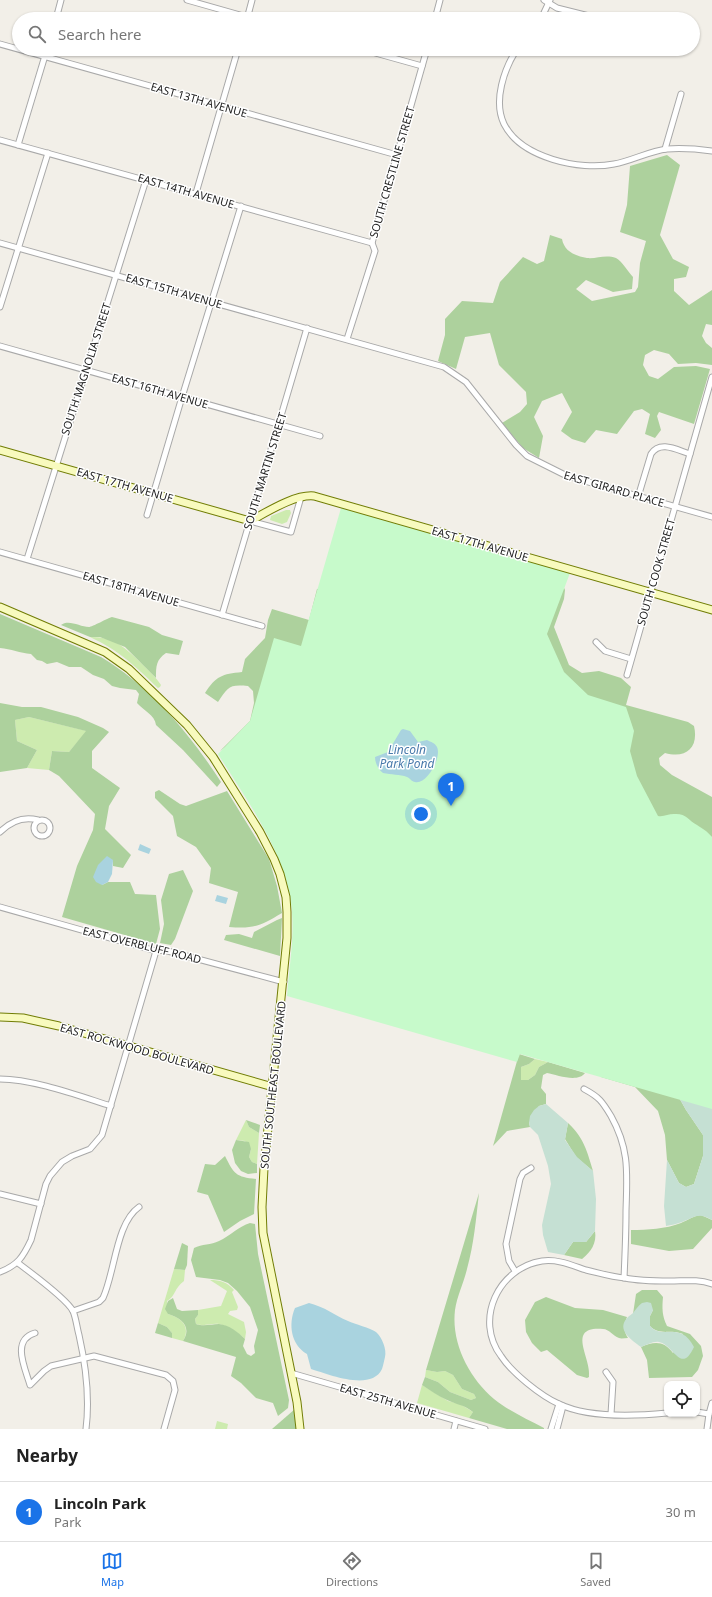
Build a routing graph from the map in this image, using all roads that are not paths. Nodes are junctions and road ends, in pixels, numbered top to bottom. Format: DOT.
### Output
graph roads {
  1 [pos="61,0"];
  2 [pos="187,0"];
  3 [pos="252,0"];
  4 [pos="440,0"];
  5 [pos="548,1"];
  6 [pos="58,12"];
  7 [pos="227,12"];
  8 [pos="249,12"];
  9 [pos="437,12"];
  10 [pos="544,12"];
  11 [pos="573,12"];
  12 [pos="0,44"];
  13 [pos="12,47"];
  14 [pos="42,56"];
  15 [pos="236,56"];
  16 [pos="386,56"];
  17 [pos="425,56"];
  18 [pos="513,56"];
  19 [pos="45,57"];
  20 [pos="422,66"];
  21 [pos="681,94"];
  22 [pos="221,106"];
  23 [pos="0,140"];
  24 [pos="18,145"];
  25 [pos="665,149"];
  26 [pos="712,151"];
  27 [pos="48,153"];
  28 [pos="397,155"];
  29 [pos="146,180"];
  30 [pos="196,193"];
  31 [pos="242,206"];
  32 [pos="0,243"];
  33 [pos="372,243"];
  34 [pos="18,248"];
  35 [pos="116,275"];
  36 [pos="211,302"];
  37 [pos="0,307"];
  38 [pos="307,328"];
  39 [pos="347,340"];
  40 [pos="0,346"];
  41 [pos="85,370"];
  42 [pos="712,377"];
  43 [pos="182,397"];
  44 [pos="279,425"];
  45 [pos="320,436"];
  46 [pos="0,450"];
  47 [pos="690,454"];
  48 [pos="55,465"];
  49 [pos="153,493"];
  50 [pos="301,497"];
  51 [pos="638,497"];
  52 [pos="675,506"];
  53 [pos="147,515"];
  54 [pos="712,517"];
  55 [pos="250,521"];
  56 [pos="0,552"];
  57 [pos="27,559"];
  58 [pos="650,592"];
  59 [pos="0,607"];
  60 [pos="712,610"];
  61 [pos="222,615"];
  62 [pos="262,626"];
  63 [pos="596,642"];
  64 [pos="632,659"];
  65 [pos="627,675"];
  66 [pos="38,820"];
  67 [pos="0,832"];
  68 [pos="0,908"];
  69 [pos="156,951"];
  70 [pos="284,982"];
  71 [pos="0,1017"];
  72 [pos="129,1047"];
  73 [pos="0,1079"];
  74 [pos="273,1088"];
  75 [pos="584,1089"];
  76 [pos="112,1106"];
  77 [pos="531,1168"];
  78 [pos="0,1194"];
  79 [pos="41,1204"];
  80 [pos="139,1207"];
  81 [pos="18,1263"];
  82 [pos="515,1271"];
  83 [pos="0,1272"];
  84 [pos="624,1278"];
  85 [pos="712,1284"];
  86 [pos="73,1311"];
  87 [pos="36,1333"];
  88 [pos="84,1358"];
  89 [pos="606,1372"];
  90 [pos="291,1373"];
  91 [pos="712,1403"];
  92 [pos="561,1405"];
  93 [pos="700,1412"];
  94 [pos="664,1413"];
  95 [pos="611,1414"];
  96 [pos="709,1414"];
  97 [pos="456,1421"];
  98 [pos="86,1429"];
  99 [pos="164,1429"];
  100 [pos="300,1429"];
  101 [pos="454,1429"];
  102 [pos="485,1429"];
  103 [pos="552,1429"];
  104 [pos="557,1429"];
  105 [pos="707,1429"];
  1 -- 6 [label="street"];
  2 -- 7 [label="street"];
  3 -- 8 [label="street"];
  4 -- 9 [label="street"];
  5 -- 10 [label="street"];
  5 -- 11 [label="street"];
  12 -- 13 [label="street, EAST 13TH AVENUE"];
  14 -- 19 [label="street, EAST 13TH AVENUE"];
  15 -- 22 [label="street"];
  16 -- 20 [label="street"];
  17 -- 20 [label="street, SOUTH CRESTLINE STREET"];
  18 -- 25 [label="street"];
  19 -- 22 [label="street, EAST 13TH AVENUE"];
  19 -- 24 [label="street"];
  20 -- 28 [label="street, SOUTH CRESTLINE STREET"];
  21 -- 25 [label="street"];
  22 -- 28 [label="street, EAST 13TH AVENUE"];
  22 -- 30 [label="street"];
  23 -- 24 [label="street, EAST 14TH AVENUE"];
  24 -- 27 [label="street, EAST 14TH AVENUE"];
  25 -- 26 [label="street"];
  27 -- 29 [label="street, EAST 14TH AVENUE"];
  27 -- 34 [label="street"];
  28 -- 33 [label="street, SOUTH CRESTLINE STREET"];
  29 -- 30 [label="street, EAST 14TH AVENUE"];
  29 -- 35 [label="street, SOUTH MAGNOLIA STREET"];
  30 -- 31 [label="street, EAST 14TH AVENUE"];
  31 -- 33 [label="street, EAST 14TH AVENUE"];
  31 -- 36 [label="street"];
  32 -- 34 [label="street, EAST 15TH AVENUE"];
  33 -- 39 [label="street, SOUTH CRESTLINE STREET"];
  34 -- 35 [label="street, EAST 15TH AVENUE"];
  34 -- 37 [label="street"];
  35 -- 36 [label="street, EAST 15TH AVENUE"];
  35 -- 41 [label="street, SOUTH MAGNOLIA STREET"];
  36 -- 38 [label="street, EAST 15TH AVENUE"];
  36 -- 43 [label="street"];
  38 -- 39 [label="street, EAST 15TH AVENUE"];
  38 -- 44 [label="street, SOUTH MARTIN STREET"];
  39 -- 51 [label="street, EAST GIRARD PLACE"];
  40 -- 41 [label="street, EAST 16TH AVENUE"];
  41 -- 43 [label="street, EAST 16TH AVENUE"];
  41 -- 48 [label="street, SOUTH MAGNOLIA STREET"];
  42 -- 47 [label="street, SOUTH COOK STREET"];
  43 -- 44 [label="street, EAST 16TH AVENUE"];
  43 -- 49 [label="street"];
  44 -- 45 [label="street, EAST 16TH AVENUE"];
  44 -- 55 [label="street, SOUTH MARTIN STREET"];
  46 -- 48 [label="street, EAST 17TH AVENUE"];
  47 -- 51 [label="street"];
  47 -- 52 [label="street, SOUTH COOK STREET"];
  48 -- 49 [label="street, EAST 17TH AVENUE"];
  48 -- 57 [label="street, SOUTH MAGNOLIA STREET"];
  49 -- 53 [label="street"];
  49 -- 55 [label="street, EAST 17TH AVENUE"];
  50 -- 55 [label="street, EAST 17TH AVENUE"];
  50 -- 55 [label="street, EAST 17TH AVENUE"];
  50 -- 58 [label="street, EAST 17TH AVENUE"];
  51 -- 52 [label="street, EAST GIRARD PLACE"];
  52 -- 54 [label="street, EAST GIRARD PLACE"];
  52 -- 58 [label="street, SOUTH COOK STREET"];
  55 -- 61 [label="street, SOUTH MARTIN STREET"];
  56 -- 57 [label="street, EAST 18TH AVENUE"];
  57 -- 61 [label="street, EAST 18TH AVENUE"];
  58 -- 60 [label="street, EAST 17TH AVENUE"];
  58 -- 64 [label="street, SOUTH COOK STREET"];
  59 -- 70 [label="street, SOUTH SOUTHEAST BOULEVARD"];
  61 -- 62 [label="street, EAST 18TH AVENUE"];
  63 -- 64 [label="street"];
  64 -- 65 [label="street, SOUTH COOK STREET"];
  66 -- 67 [label="street"];
  68 -- 69 [label="street, EAST OVERBLUFF ROAD"];
  69 -- 70 [label="street, EAST OVERBLUFF ROAD"];
  69 -- 72 [label="street"];
  70 -- 74 [label="street, SOUTH SOUTHEAST BOULEVARD"];
  71 -- 72 [label="street, EAST ROCKWOOD BOULEVARD"];
  72 -- 74 [label="street, EAST ROCKWOOD BOULEVARD"];
  72 -- 76 [label="street"];
  73 -- 76 [label="street"];
  74 -- 90 [label="street, SOUTH SOUTHEAST BOULEVARD"];
  75 -- 84 [label="street"];
  76 -- 79 [label="street"];
  77 -- 82 [label="street"];
  78 -- 79 [label="street"];
  79 -- 81 [label="street"];
  80 -- 86 [label="street"];
  81 -- 83 [label="street"];
  81 -- 86 [label="street"];
  82 -- 84 [label="street"];
  82 -- 92 [label="street"];
  84 -- 85 [label="street"];
  86 -- 88 [label="street"];
  87 -- 88 [label="street"];
  88 -- 98 [label="street"];
  88 -- 99 [label="street"];
  89 -- 95 [label="street"];
  90 -- 97 [label="street, EAST 25TH AVENUE"];
  90 -- 100 [label="street, SOUTH SOUTHEAST BOULEVARD"];
  91 -- 96 [label="street"];
  92 -- 95 [label="street"];
  92 -- 103 [label="street"];
  92 -- 104 [label="street"];
  93 -- 96 [label="street"];
  94 -- 95 [label="street"];
  96 -- 105 [label="street"];
  97 -- 101 [label="street"];
  97 -- 102 [label="street, EAST 25TH AVENUE"];
}
